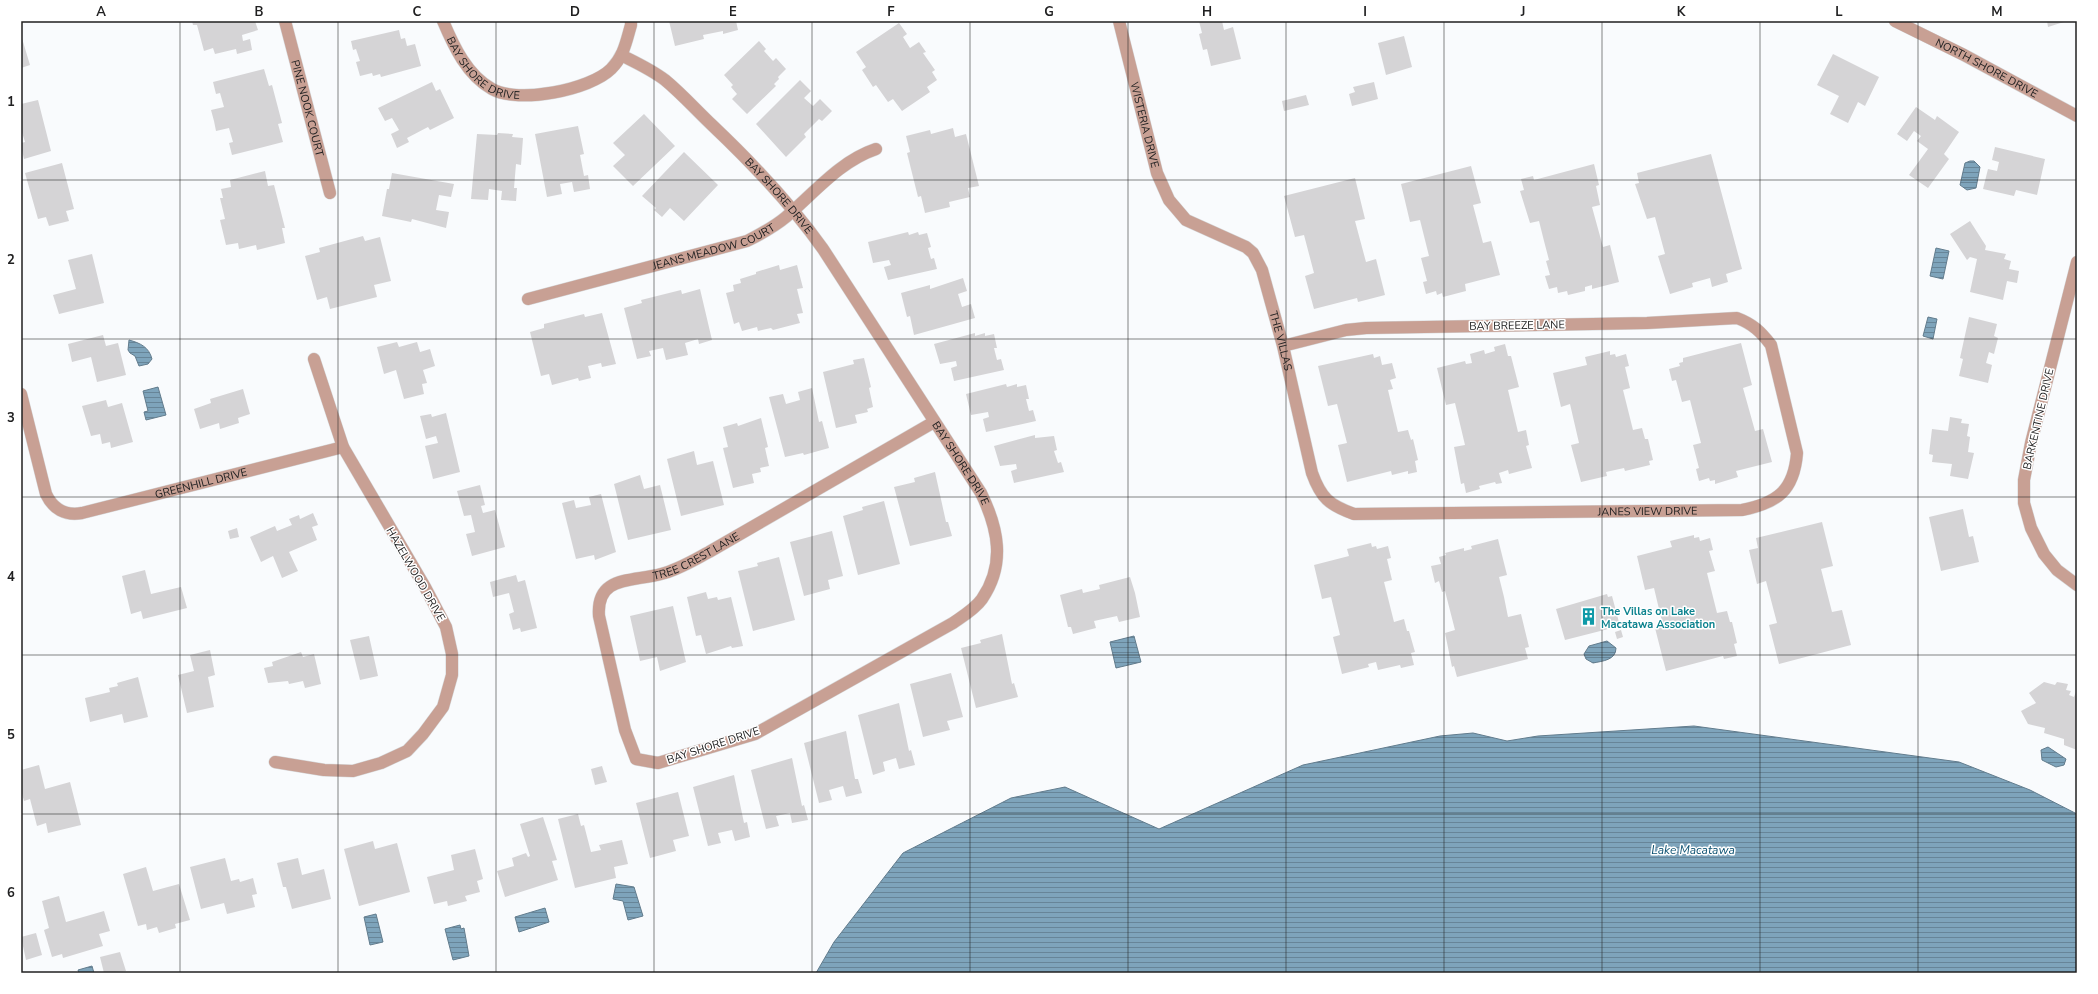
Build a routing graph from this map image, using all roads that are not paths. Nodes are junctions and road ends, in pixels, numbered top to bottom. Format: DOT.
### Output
graph roads {
  1 [pos="443,21"];
  2 [pos="631,21"];
  3 [pos="1119,21"];
  4 [pos="1895,21"];
  5 [pos="287,22"];
  6 [pos="622,56"];
  7 [pos="2077,116"];
  8 [pos="876,149"];
  9 [pos="330,193"];
  10 [pos="793,210"];
  11 [pos="1186,220"];
  12 [pos="2077,262"];
  13 [pos="528,300"];
  14 [pos="1751,323"];
  15 [pos="1283,346"];
  16 [pos="314,359"];
  17 [pos="21,394"];
  18 [pos="934,422"];
  19 [pos="343,447"];
  20 [pos="1326,501"];
  21 [pos="2077,585"];
  22 [pos="636,759"];
  23 [pos="275,762"];
  1 -- 6 [label="street, BAY SHORE DRIVE"];
  2 -- 6 [label="street, BAY SHORE DRIVE"];
  3 -- 11 [label="street, WISTERIA DRIVE"];
  4 -- 7 [label="street, NORTH SHORE DRIVE"];
  5 -- 9 [label="street, PINE NOOK COURT"];
  6 -- 10 [label="street, BAY SHORE DRIVE"];
  8 -- 10 [label="street, JEANS MEADOW COURT"];
  10 -- 13 [label="street, JEANS MEADOW COURT"];
  10 -- 18 [label="street, BAY SHORE DRIVE"];
  11 -- 15 [label="street, THE VILLAS"];
  12 -- 21 [label="street, BARKENTINE DRIVE"];
  14 -- 15 [label="street, BAY BREEZE LANE"];
  14 -- 20 [label="street, JANES VIEW DRIVE"];
  15 -- 20 [label="street, THE VILLAS"];
  16 -- 19 [label="street, HAZELWOOD DRIVE"];
  17 -- 19 [label="street, GREENHILL DRIVE"];
  18 -- 22 [label="street, TREE CREST LANE"];
  18 -- 22 [label="street, BAY SHORE DRIVE"];
  19 -- 23 [label="street, HAZELWOOD DRIVE"];
}
